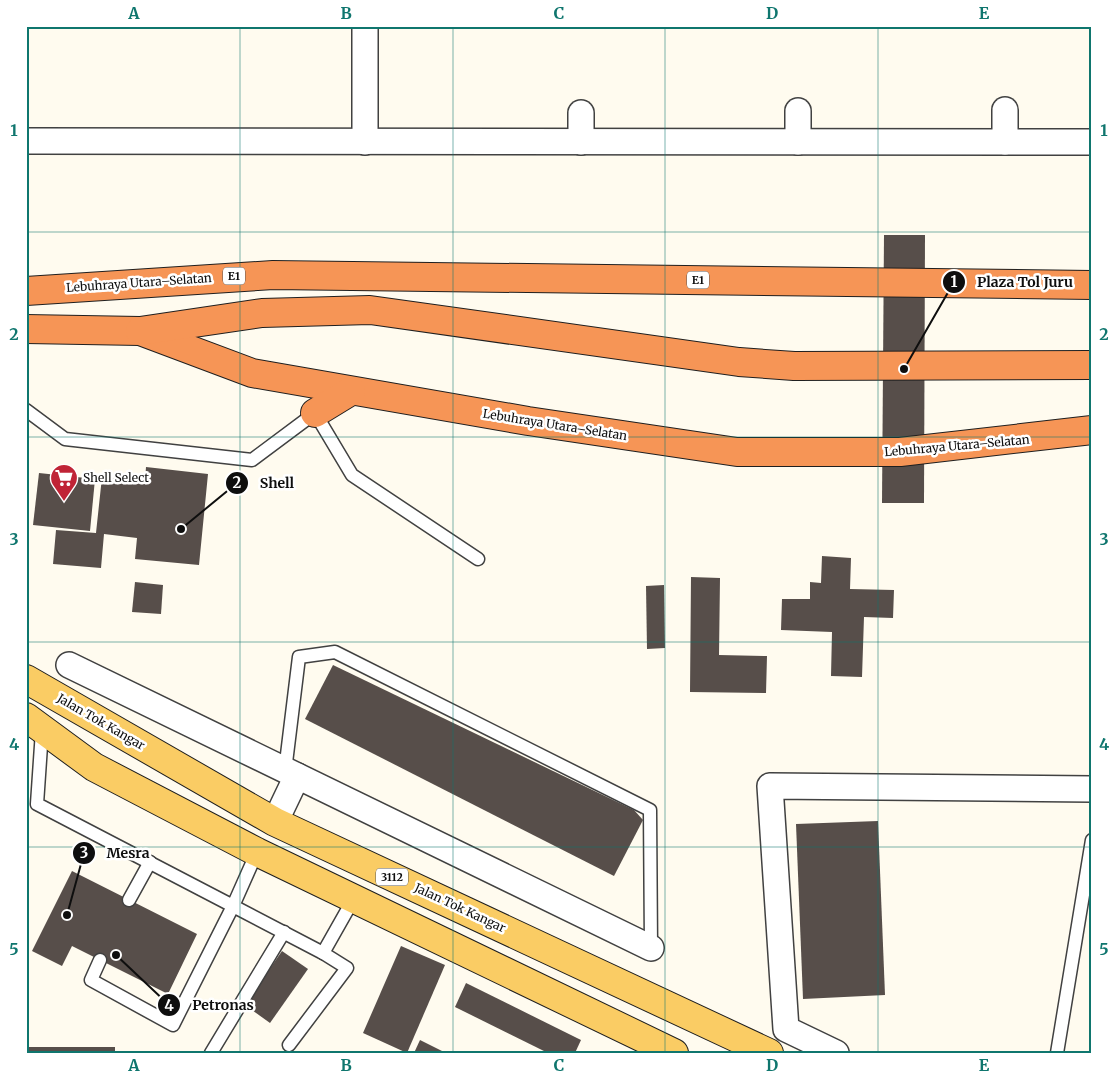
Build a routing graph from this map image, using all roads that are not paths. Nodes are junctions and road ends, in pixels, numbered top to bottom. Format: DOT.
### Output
graph roads {
  1 [pos="365,26"];
  2 [pos="1005,110"];
  3 [pos="798,111"];
  4 [pos="581,113"];
  5 [pos="26,142"];
  6 [pos="365,142"];
  7 [pos="581,142"];
  8 [pos="798,142"];
  9 [pos="1005,142"];
  10 [pos="1092,142"];
  11 [pos="1092,285"];
  12 [pos="26,291"];
  13 [pos="26,329"];
  14 [pos="140,331"];
  15 [pos="1092,365"];
  16 [pos="352,392"];
  17 [pos="26,410"];
  18 [pos="315,413"];
  19 [pos="1092,430"];
  20 [pos="478,559"];
  21 [pos="69,665"];
  22 [pos="26,678"];
  23 [pos="34,724"];
  24 [pos="291,774"];
  25 [pos="1092,789"];
  26 [pos="275,822"];
  27 [pos="1092,840"];
  28 [pos="257,852"];
  29 [pos="150,862"];
  30 [pos="129,900"];
  31 [pos="353,900"];
  32 [pos="233,906"];
  33 [pos="284,932"];
  34 [pos="651,948"];
  35 [pos="323,952"];
  36 [pos="100,960"];
  37 [pos="289,1045"];
  38 [pos="211,1053"];
  39 [pos="674,1053"];
  40 [pos="769,1053"];
  41 [pos="836,1053"];
  42 [pos="1057,1053"];
  1 -- 6 [label="street"];
  2 -- 9 [label="street"];
  3 -- 8 [label="street"];
  4 -- 7 [label="street"];
  5 -- 6 [label="street"];
  6 -- 7 [label="street"];
  7 -- 8 [label="street"];
  8 -- 9 [label="street"];
  9 -- 10 [label="street"];
  11 -- 12 [label="highway, Lebuhraya Utara–Selatan / E1"];
  13 -- 14 [label="highway, Lebuhraya Utara–Selatan"];
  14 -- 15 [label="highway"];
  14 -- 16 [label="highway, Lebuhraya Utara–Selatan"];
  16 -- 18 [label="highway"];
  16 -- 19 [label="highway, Lebuhraya Utara–Selatan"];
  17 -- 18 [label="lane"];
  18 -- 20 [label="lane"];
  21 -- 24 [label="street"];
  22 -- 26 [label="main road, Jalan Tok Kangar / 3112"];
  23 -- 28 [label="main road"];
  23 -- 29 [label="lane"];
  24 -- 26 [label="street"];
  24 -- 34 [label="street"];
  24 -- 34 [label="lane"];
  25 -- 41 [label="street"];
  26 -- 40 [label="main road, Jalan Tok Kangar / 3112"];
  27 -- 42 [label="lane"];
  28 -- 31 [label="main road"];
  28 -- 32 [label="lane"];
  29 -- 30 [label="lane"];
  29 -- 32 [label="lane"];
  31 -- 35 [label="lane"];
  31 -- 39 [label="main road"];
  32 -- 33 [label="lane"];
  32 -- 36 [label="lane"];
  33 -- 35 [label="lane"];
  33 -- 38 [label="lane"];
  35 -- 37 [label="lane"];
}
